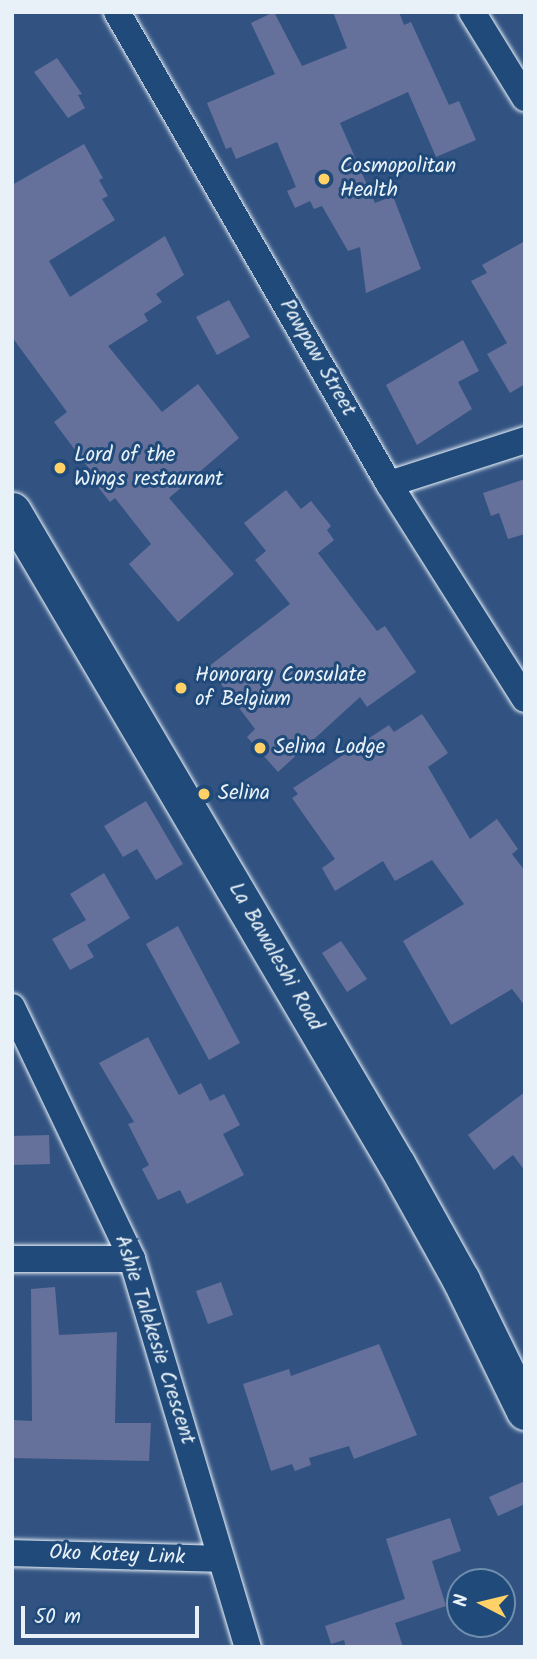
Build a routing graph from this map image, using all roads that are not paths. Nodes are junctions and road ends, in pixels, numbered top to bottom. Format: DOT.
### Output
graph roads {
  1 [pos="117,12"];
  2 [pos="472,12"];
  3 [pos="525,97"];
  4 [pos="525,440"];
  5 [pos="389,484"];
  6 [pos="12,511"];
  7 [pos="525,699"];
  8 [pos="12,1007"];
  9 [pos="12,1258"];
  10 [pos="132,1259"];
  11 [pos="525,1411"];
  12 [pos="12,1553"];
  13 [pos="221,1559"];
  14 [pos="248,1647"];
  1 -- 5 [label="street, Pawpaw Street"];
  2 -- 3 [label="street"];
  4 -- 5 [label="street"];
  5 -- 7 [label="street, Pawpaw Street"];
  6 -- 11 [label="main road, La Bawaleshi Road"];
  8 -- 10 [label="street, Ashie Talekesie Crescent"];
  9 -- 10 [label="street"];
  10 -- 13 [label="street, Ashie Talekesie Crescent"];
  12 -- 13 [label="street, Oko Kotey Link"];
  13 -- 14 [label="street, Ashie Talekesie Crescent"];
}
